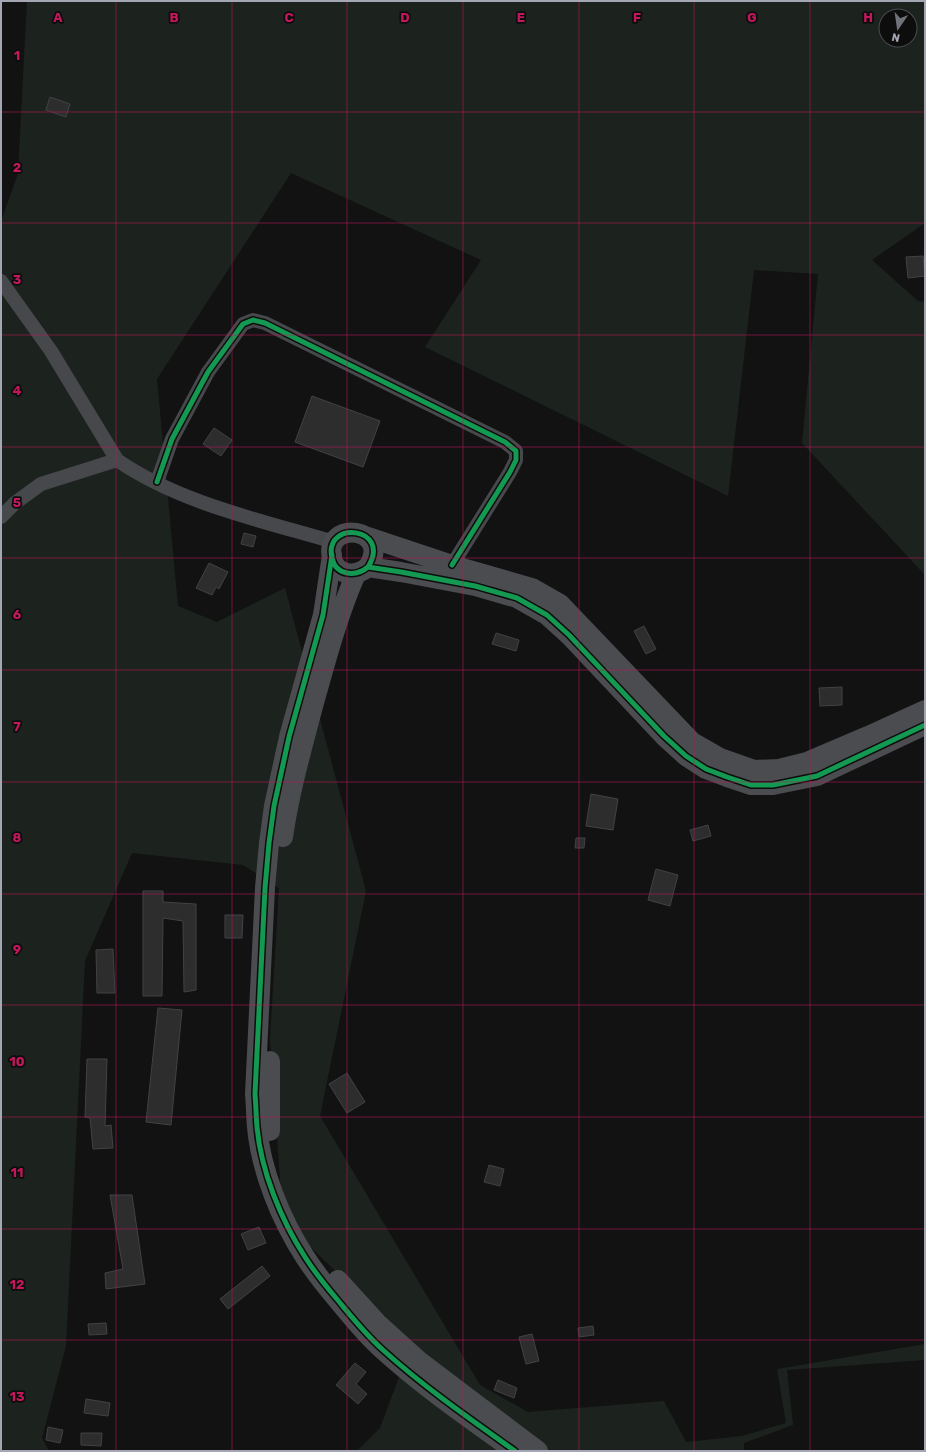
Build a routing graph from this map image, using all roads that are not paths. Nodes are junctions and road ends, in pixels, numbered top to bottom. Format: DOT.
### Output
graph roads {
  1 [pos="1,281"];
  2 [pos="117,460"];
  3 [pos="157,482"];
  4 [pos="1,517"];
  5 [pos="365,536"];
  6 [pos="333,549"];
  7 [pos="452,565"];
  8 [pos="362,570"];
  9 [pos="925,710"];
  10 [pos="925,725"];
  11 [pos="515,1451"];
  12 [pos="538,1451"];
  1 -- 2 [label="street"];
  2 -- 3 [label="street"];
  2 -- 4 [label="street"];
  3 -- 6 [label="street"];
  3 -- 7 [label="street"];
  5 -- 6 [label="street"];
  5 -- 7 [label="street"];
  5 -- 8 [label="street"];
  6 -- 8 [label="street"];
  6 -- 11 [label="street"];
  7 -- 9 [label="street"];
  8 -- 10 [label="street"];
  8 -- 12 [label="street"];
}
